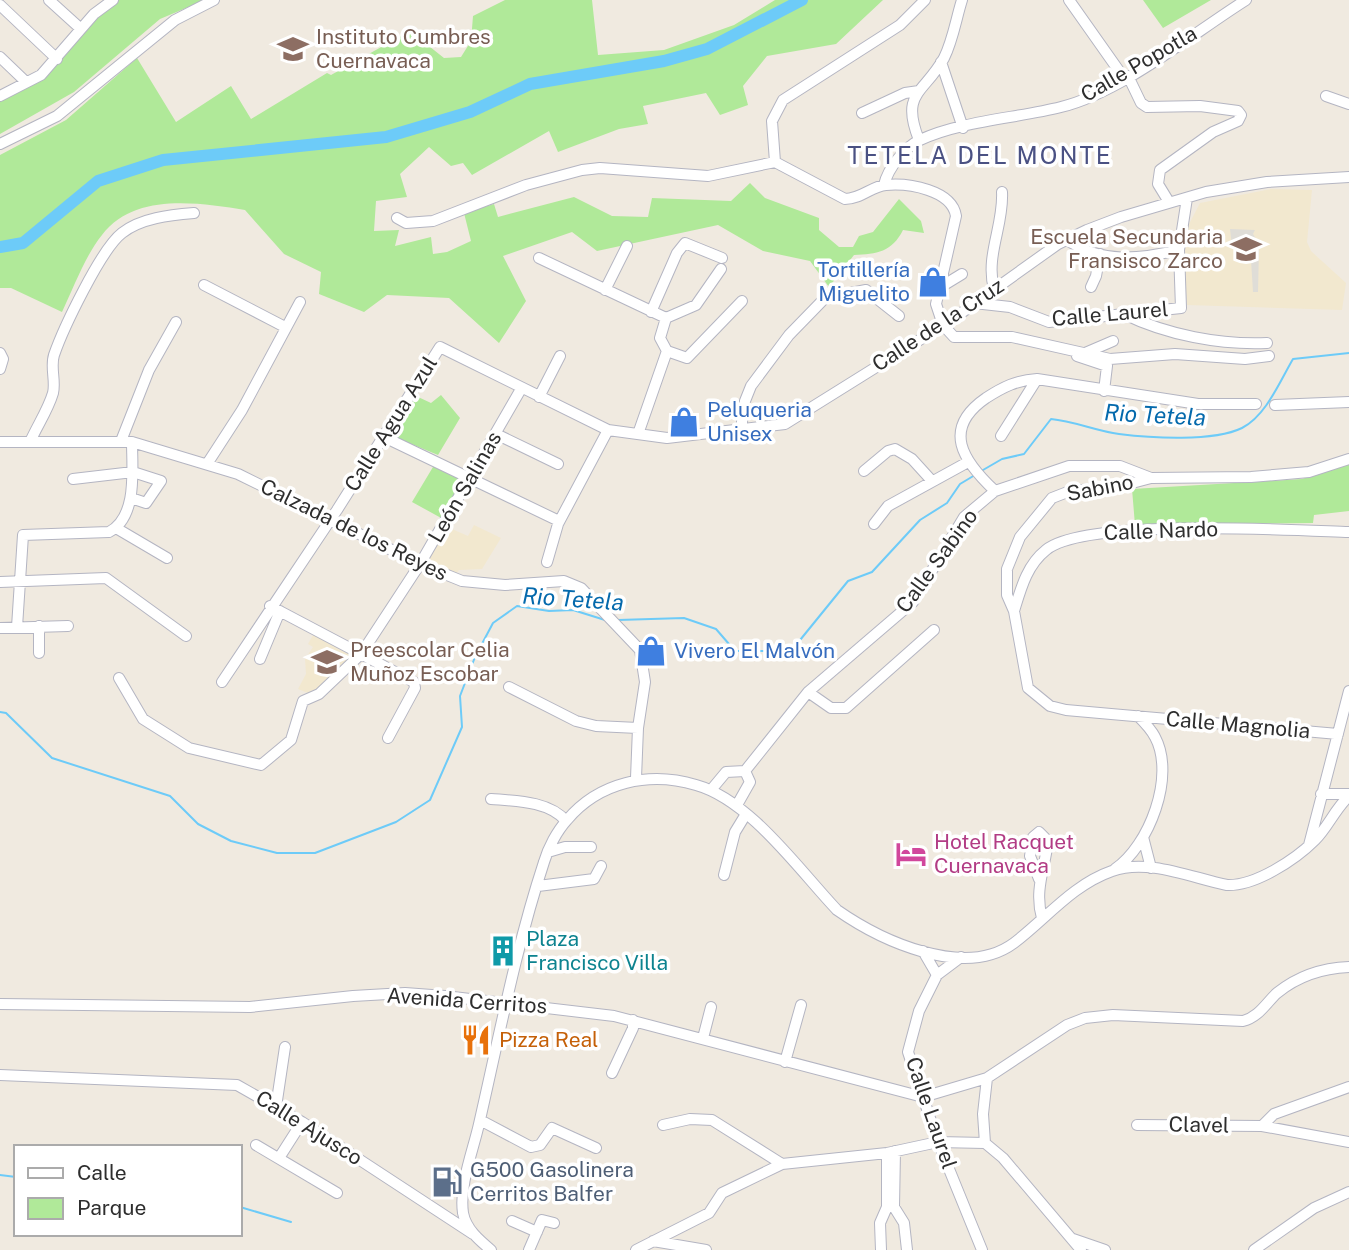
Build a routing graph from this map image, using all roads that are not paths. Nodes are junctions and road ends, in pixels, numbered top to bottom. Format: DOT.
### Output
graph roads {
  1 [pos="49,0"];
  2 [pos="214,0"];
  3 [pos="925,0"];
  4 [pos="962,0"];
  5 [pos="1069,0"];
  6 [pos="1246,0"];
  7 [pos="108,1"];
  8 [pos="0,5"];
  9 [pos="81,29"];
  10 [pos="0,57"];
  11 [pos="57,59"];
  12 [pos="942,62"];
  13 [pos="1126,77"];
  14 [pos="25,82"];
  15 [pos="919,90"];
  16 [pos="0,96"];
  17 [pos="1326,96"];
  18 [pos="1349,104"];
  19 [pos="862,113"];
  20 [pos="962,128"];
  21 [pos="919,140"];
  22 [pos="0,144"];
  23 [pos="775,162"];
  24 [pos="1349,177"];
  25 [pos="884,185"];
  26 [pos="1002,192"];
  27 [pos="1187,198"];
  28 [pos="1169,202"];
  29 [pos="194,213"];
  30 [pos="397,218"];
  31 [pos="1067,240"];
  32 [pos="627,246"];
  33 [pos="1179,250"];
  34 [pos="1100,254"];
  35 [pos="538,258"];
  36 [pos="722,258"];
  37 [pos="721,269"];
  38 [pos="962,274"];
  39 [pos="204,285"];
  40 [pos="1091,287"];
  41 [pos="939,288"];
  42 [pos="994,289"];
  43 [pos="605,290"];
  44 [pos="742,301"];
  45 [pos="300,302"];
  46 [pos="974,303"];
  47 [pos="651,312"];
  48 [pos="1122,313"];
  49 [pos="899,316"];
  50 [pos="666,318"];
  51 [pos="176,322"];
  52 [pos="943,325"];
  53 [pos="285,327"];
  54 [pos="1113,341"];
  55 [pos="1267,343"];
  56 [pos="1062,346"];
  57 [pos="440,347"];
  58 [pos="667,351"];
  59 [pos="0,353"];
  60 [pos="1085,353"];
  61 [pos="560,356"];
  62 [pos="1269,356"];
  63 [pos="0,369"];
  64 [pos="1037,379"];
  65 [pos="521,389"];
  66 [pos="1104,391"];
  67 [pos="539,397"];
  68 [pos="1349,402"];
  69 [pos="1256,404"];
  70 [pos="1275,405"];
  71 [pos="741,429"];
  72 [pos="608,430"];
  73 [pos="496,434"];
  74 [pos="638,434"];
  75 [pos="1001,436"];
  76 [pos="384,437"];
  77 [pos="126,441"];
  78 [pos="0,442"];
  79 [pos="30,442"];
  80 [pos="1349,459"];
  81 [pos="970,463"];
  82 [pos="207,464"];
  83 [pos="558,464"];
  84 [pos="864,471"];
  85 [pos="132,472"];
  86 [pos="471,477"];
  87 [pos="1151,478"];
  88 [pos="73,479"];
  89 [pos="932,481"];
  90 [pos="995,491"];
  91 [pos="131,498"];
  92 [pos="330,519"];
  93 [pos="559,521"];
  94 [pos="874,524"];
  95 [pos="116,528"];
  96 [pos="1349,532"];
  97 [pos="167,558"];
  98 [pos="547,562"];
  99 [pos="420,564"];
  100 [pos="1007,581"];
  101 [pos="0,582"];
  102 [pos="21,582"];
  103 [pos="1021,587"];
  104 [pos="275,609"];
  105 [pos="1014,611"];
  106 [pos="38,626"];
  107 [pos="68,626"];
  108 [pos="17,627"];
  109 [pos="0,628"];
  110 [pos="934,630"];
  111 [pos="186,636"];
  112 [pos="39,653"];
  113 [pos="361,654"];
  114 [pos="260,659"];
  115 [pos="119,678"];
  116 [pos="222,682"];
  117 [pos="509,687"];
  118 [pos="1349,691"];
  119 [pos="808,692"];
  120 [pos="1138,716"];
  121 [pos="1169,718"];
  122 [pos="638,728"];
  123 [pos="1338,734"];
  124 [pos="388,738"];
  125 [pos="1156,738"];
  126 [pos="745,771"];
  127 [pos="636,778"];
  128 [pos="711,790"];
  129 [pos="1321,794"];
  130 [pos="1349,795"];
  131 [pos="491,799"];
  132 [pos="737,805"];
  133 [pos="746,814"];
  134 [pos="566,821"];
  135 [pos="1143,837"];
  136 [pos="1308,845"];
  137 [pos="591,847"];
  138 [pos="548,852"];
  139 [pos="601,866"];
  140 [pos="1151,868"];
  141 [pos="1112,871"];
  142 [pos="724,875"];
  143 [pos="1039,878"];
  144 [pos="538,886"];
  145 [pos="1041,918"];
  146 [pos="923,951"];
  147 [pos="961,957"];
  148 [pos="1349,967"];
  149 [pos="937,975"];
  150 [pos="508,1002"];
  151 [pos="0,1004"];
  152 [pos="801,1005"];
  153 [pos="711,1007"];
  154 [pos="633,1020"];
  155 [pos="703,1038"];
  156 [pos="285,1047"];
  157 [pos="785,1062"];
  158 [pos="612,1073"];
  159 [pos="0,1075"];
  160 [pos="987,1078"];
  161 [pos="1349,1087"];
  162 [pos="923,1097"];
  163 [pos="276,1107"];
  164 [pos="480,1120"];
  165 [pos="302,1122"];
  166 [pos="663,1125"];
  167 [pos="1137,1125"];
  168 [pos="1262,1126"];
  169 [pos="938,1142"];
  170 [pos="1349,1142"];
  171 [pos="985,1143"];
  172 [pos="256,1145"];
  173 [pos="596,1148"];
  174 [pos="891,1152"];
  175 [pos="279,1158"];
  176 [pos="782,1164"];
  177 [pos="1349,1192"];
  178 [pos="337,1193"];
  179 [pos="890,1207"];
  180 [pos="512,1221"];
  181 [pos="554,1223"];
  182 [pos="537,1232"];
  183 [pos="473,1234"];
  184 [pos="1073,1239"];
  185 [pos="653,1241"];
  186 [pos="491,1250"];
  187 [pos="529,1250"];
  188 [pos="636,1250"];
  189 [pos="706,1250"];
  190 [pos="881,1250"];
  191 [pos="907,1250"];
  192 [pos="982,1250"];
  193 [pos="1081,1250"];
  194 [pos="1105,1250"];
  195 [pos="1254,1250"];
  1 -- 9 [label="street"];
  2 -- 22 [label="street"];
  3 -- 23 [label="street"];
  4 -- 12 [label="street"];
  5 -- 13 [label="street"];
  6 -- 13 [label="street, Calle Popotla"];
  7 -- 9 [label="street"];
  8 -- 11 [label="street"];
  9 -- 11 [label="street"];
  10 -- 14 [label="street"];
  11 -- 14 [label="street"];
  12 -- 15 [label="street"];
  12 -- 20 [label="street"];
  13 -- 20 [label="street, Calle Popotla"];
  13 -- 28 [label="street"];
  14 -- 16 [label="street"];
  15 -- 19 [label="street"];
  15 -- 21 [label="street"];
  17 -- 18 [label="street"];
  20 -- 21 [label="street, Calle Popotla"];
  21 -- 25 [label="street, Calle Popotla"];
  23 -- 25 [label="street"];
  23 -- 30 [label="street"];
  24 -- 27 [label="street, Calle de la Cruz"];
  25 -- 41 [label="street"];
  26 -- 42 [label="street"];
  27 -- 28 [label="street, Calle de la Cruz"];
  27 -- 33 [label="street, Calle Laurel"];
  28 -- 31 [label="street, Calle de la Cruz"];
  29 -- 79 [label="street"];
  31 -- 34 [label="street"];
  31 -- 42 [label="street, Calle de la Cruz"];
  32 -- 43 [label="street"];
  33 -- 34 [label="street"];
  33 -- 48 [label="street, Calle Laurel"];
  34 -- 40 [label="street"];
  35 -- 43 [label="street"];
  36 -- 47 [label="street"];
  37 -- 50 [label="street"];
  38 -- 41 [label="street"];
  39 -- 53 [label="street"];
  41 -- 52 [label="street"];
  42 -- 46 [label="street, Calle de la Cruz"];
  43 -- 47 [label="street"];
  44 -- 58 [label="street"];
  45 -- 53 [label="street"];
  46 -- 48 [label="street, Calle Laurel"];
  46 -- 52 [label="street, Calle de la Cruz"];
  47 -- 50 [label="street"];
  48 -- 55 [label="street"];
  49 -- 71 [label="street"];
  50 -- 58 [label="street"];
  51 -- 77 [label="street"];
  52 -- 56 [label="street, Calle Laurel"];
  52 -- 71 [label="street, Calle de la Cruz"];
  53 -- 82 [label="street"];
  54 -- 60 [label="street"];
  56 -- 60 [label="street, Calle Laurel"];
  56 -- 66 [label="street"];
  57 -- 65 [label="street, Calle de la Cruz"];
  57 -- 76 [label="street, Calle Agua Azul"];
  58 -- 74 [label="street"];
  59 -- 63 [label="street"];
  60 -- 62 [label="street, Calle Laurel"];
  61 -- 67 [label="street"];
  64 -- 66 [label="street"];
  64 -- 75 [label="street"];
  64 -- 81 [label="street"];
  65 -- 67 [label="street, Calle de la Cruz"];
  65 -- 73 [label="street, León Salinas"];
  66 -- 69 [label="street"];
  67 -- 72 [label="street, Calle de la Cruz"];
  68 -- 70 [label="street"];
  71 -- 74 [label="street, Calle de la Cruz"];
  72 -- 74 [label="street, Calle de la Cruz"];
  72 -- 93 [label="street"];
  73 -- 83 [label="street"];
  73 -- 86 [label="street, León Salinas"];
  76 -- 86 [label="street"];
  76 -- 92 [label="street, Calle Agua Azul"];
  77 -- 79 [label="street, Calzada de los Reyes"];
  77 -- 82 [label="street, Calzada de los Reyes"];
  77 -- 85 [label="street"];
  78 -- 79 [label="street, Calzada de los Reyes"];
  80 -- 87 [label="street, Calle Sabino"];
  81 -- 89 [label="street"];
  81 -- 90 [label="street"];
  82 -- 92 [label="street, Calzada de los Reyes"];
  84 -- 89 [label="street"];
  85 -- 88 [label="street"];
  85 -- 91 [label="street"];
  85 -- 91 [label="street"];
  86 -- 93 [label="street"];
  86 -- 99 [label="street, León Salinas"];
  87 -- 90 [label="street, Calle Sabino"];
  87 -- 100 [label="street, Sabino"];
  89 -- 94 [label="street"];
  90 -- 119 [label="street, Calle Sabino"];
  91 -- 95 [label="street"];
  92 -- 99 [label="street, Calzada de los Reyes"];
  92 -- 104 [label="street, Calle Agua Azul"];
  93 -- 98 [label="street"];
  95 -- 97 [label="street"];
  95 -- 102 [label="street"];
  96 -- 103 [label="street, Calle Nardo"];
  99 -- 113 [label="street, León Salinas"];
  99 -- 122 [label="street, Calzada de los Reyes"];
  100 -- 103 [label="street"];
  100 -- 105 [label="street, Sabino"];
  101 -- 102 [label="street"];
  102 -- 108 [label="street"];
  102 -- 111 [label="street"];
  103 -- 105 [label="street, Calle Nardo"];
  104 -- 113 [label="street"];
  104 -- 114 [label="street"];
  104 -- 116 [label="street"];
  105 -- 120 [label="street, Calle Magnolia"];
  106 -- 107 [label="street"];
  106 -- 108 [label="street"];
  106 -- 112 [label="street"];
  108 -- 109 [label="street"];
  110 -- 119 [label="street"];
  113 -- 115 [label="street, León Salinas"];
  113 -- 124 [label="street"];
  117 -- 122 [label="street"];
  118 -- 123 [label="street"];
  119 -- 126 [label="street, Calle Sabino"];
  120 -- 121 [label="street, Calle Magnolia"];
  120 -- 125 [label="street"];
  121 -- 123 [label="street, Calle Magnolia"];
  121 -- 125 [label="street"];
  122 -- 127 [label="street, Calzada de los Reyes"];
  123 -- 129 [label="street"];
  125 -- 135 [label="street"];
  126 -- 128 [label="street, Calle Sabino"];
  126 -- 132 [label="street, Calle Sabino"];
  127 -- 128 [label="street"];
  127 -- 134 [label="street"];
  128 -- 132 [label="street"];
  129 -- 130 [label="street"];
  129 -- 136 [label="street"];
  130 -- 136 [label="street"];
  131 -- 134 [label="street"];
  132 -- 133 [label="street"];
  133 -- 142 [label="street"];
  133 -- 146 [label="street"];
  134 -- 138 [label="street"];
  135 -- 140 [label="street"];
  135 -- 141 [label="street"];
  136 -- 140 [label="street"];
  137 -- 138 [label="street"];
  138 -- 144 [label="street"];
  139 -- 144 [label="street"];
  140 -- 141 [label="street"];
  141 -- 145 [label="street"];
  143 -- 145 [label="street"];
  144 -- 150 [label="street"];
  145 -- 147 [label="street"];
  146 -- 147 [label="street"];
  146 -- 149 [label="street"];
  147 -- 149 [label="street, Calle Laurel"];
  148 -- 160 [label="street"];
  149 -- 162 [label="street, Calle Laurel"];
  150 -- 151 [label="street, Avenida Cerritos"];
  150 -- 154 [label="street, Avenida Cerritos"];
  150 -- 164 [label="street"];
  152 -- 157 [label="street"];
  153 -- 155 [label="street"];
  154 -- 155 [label="street, Avenida Cerritos"];
  154 -- 158 [label="street"];
  155 -- 157 [label="street, Avenida Cerritos"];
  156 -- 163 [label="street"];
  157 -- 162 [label="street, Avenida Cerritos"];
  159 -- 163 [label="street, Calle Ajusco"];
  160 -- 162 [label="street"];
  160 -- 171 [label="street"];
  161 -- 168 [label="street"];
  162 -- 169 [label="street, Calle Laurel"];
  163 -- 165 [label="street, Calle Ajusco"];
  164 -- 173 [label="street"];
  164 -- 183 [label="street"];
  165 -- 175 [label="street"];
  165 -- 183 [label="street, Calle Ajusco"];
  166 -- 176 [label="street"];
  167 -- 168 [label="street, Clavel"];
  168 -- 170 [label="street, Clavel"];
  169 -- 171 [label="street"];
  169 -- 174 [label="street"];
  169 -- 192 [label="street, Calle Laurel"];
  171 -- 184 [label="street"];
  172 -- 175 [label="street"];
  174 -- 176 [label="street"];
  174 -- 179 [label="street"];
  175 -- 178 [label="street"];
  176 -- 185 [label="street"];
  177 -- 195 [label="street"];
  179 -- 190 [label="street"];
  179 -- 191 [label="street"];
  180 -- 182 [label="street"];
  181 -- 182 [label="street"];
  182 -- 187 [label="street"];
  183 -- 186 [label="street, Calle Ajusco"];
  184 -- 193 [label="street"];
  184 -- 194 [label="street"];
  185 -- 188 [label="street"];
  185 -- 189 [label="street"];
}
